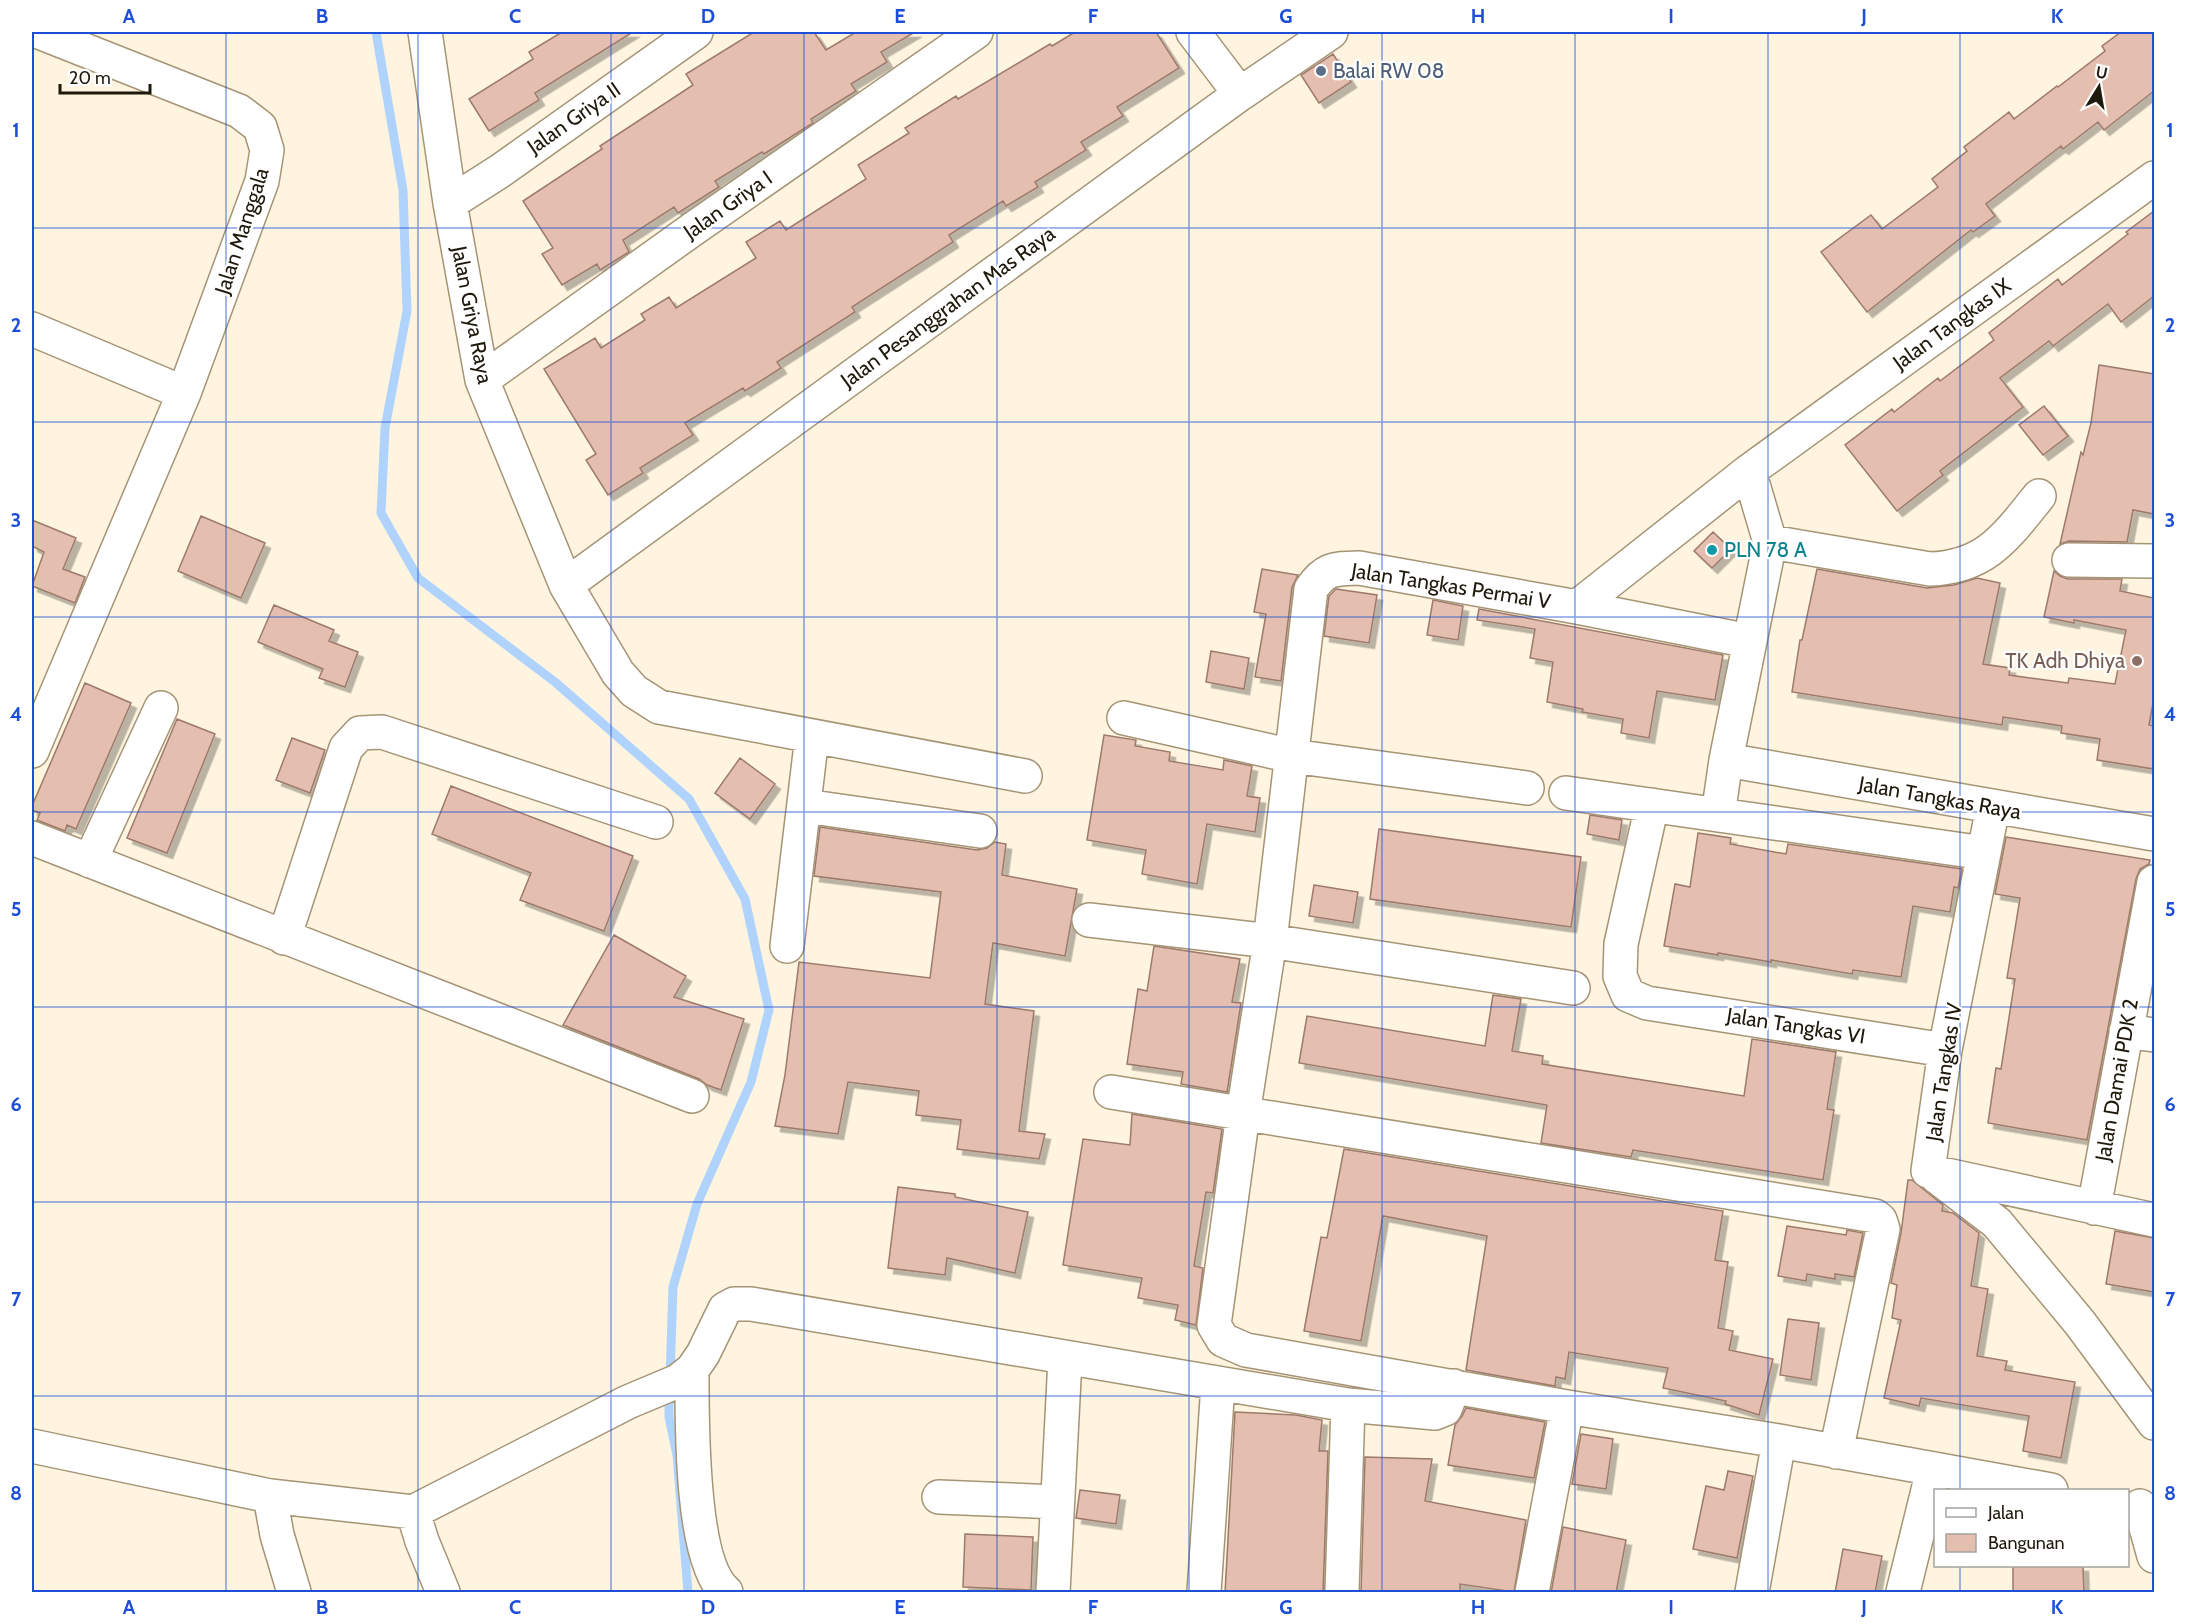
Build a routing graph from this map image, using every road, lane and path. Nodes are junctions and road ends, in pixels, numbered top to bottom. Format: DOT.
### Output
graph roads {
  1 [pos="39,32"];
  2 [pos="426,32"];
  3 [pos="696,32"];
  4 [pos="976,32"];
  5 [pos="1193,32"];
  6 [pos="1331,32"];
  7 [pos="1240,94"];
  8 [pos="2154,178"];
  9 [pos="450,203"];
  10 [pos="32,329"];
  11 [pos="482,380"];
  12 [pos="184,393"];
  13 [pos="1749,471"];
  14 [pos="2039,496"];
  15 [pos="1770,542"];
  16 [pos="2069,560"];
  17 [pos="2154,561"];
  18 [pos="566,585"];
  19 [pos="1577,607"];
  20 [pos="1749,641"];
  21 [pos="161,708"];
  22 [pos="1124,718"];
  23 [pos="811,742"];
  24 [pos="32,752"];
  25 [pos="1292,756"];
  26 [pos="1726,760"];
  27 [pos="1025,776"];
  28 [pos="1527,788"];
  29 [pos="1566,793"];
  30 [pos="806,795"];
  31 [pos="1652,805"];
  32 [pos="1993,807"];
  33 [pos="1718,815"];
  34 [pos="656,822"];
  35 [pos="980,831"];
  36 [pos="2154,834"];
  37 [pos="32,838"];
  38 [pos="1984,854"];
  39 [pos="90,861"];
  40 [pos="2154,882"];
  41 [pos="1089,920"];
  42 [pos="284,939"];
  43 [pos="1270,941"];
  44 [pos="787,946"];
  45 [pos="1573,988"];
  46 [pos="2140,1033"];
  47 [pos="1945,1050"];
  48 [pos="1111,1092"];
  49 [pos="692,1096"];
  50 [pos="1243,1114"];
  51 [pos="1928,1171"];
  52 [pos="2094,1208"];
  53 [pos="2154,1220"];
  54 [pos="1065,1359"];
  55 [pos="675,1380"];
  56 [pos="1218,1384"];
  57 [pos="1454,1386"];
  58 [pos="1348,1405"];
  59 [pos="1567,1407"];
  60 [pos="2154,1422"];
  61 [pos="1779,1441"];
  62 [pos="32,1446"];
  63 [pos="1836,1452"];
  64 [pos="1933,1470"];
  65 [pos="2040,1489"];
  66 [pos="270,1496"];
  67 [pos="939,1497"];
  68 [pos="1057,1502"];
  69 [pos="2141,1505"];
  70 [pos="412,1512"];
  71 [pos="2154,1556"];
  72 [pos="294,1593"];
  73 [pos="443,1593"];
  74 [pos="726,1593"];
  75 [pos="1053,1593"];
  76 [pos="1204,1593"];
  77 [pos="1342,1593"];
  78 [pos="1532,1593"];
  79 [pos="1752,1593"];
  80 [pos="1903,1593"];
  1 -- 12 [label="street, Jalan Manggala"];
  2 -- 9 [label="street, Jalan Griya Raya"];
  3 -- 9 [label="street, Jalan Griya II"];
  4 -- 11 [label="street, Jalan Griya I"];
  5 -- 7 [label="street"];
  6 -- 7 [label="street, Jalan Pesanggrahan Mas Raya"];
  7 -- 18 [label="street, Jalan Pesanggrahan Mas Raya"];
  8 -- 13 [label="street, Jalan Tangkas IX"];
  9 -- 11 [label="street, Jalan Griya Raya"];
  10 -- 12 [label="street"];
  11 -- 18 [label="street, Jalan Griya Raya"];
  12 -- 24 [label="street, Jalan Manggala"];
  13 -- 15 [label="street"];
  13 -- 19 [label="street, Jalan Tangkas Permai V"];
  14 -- 15 [label="street"];
  15 -- 20 [label="street"];
  16 -- 17 [label="street"];
  18 -- 23 [label="street, Jalan Griya Raya"];
  19 -- 20 [label="street, Jalan Tangkas Permai V"];
  19 -- 25 [label="street, Jalan Tangkas Permai V"];
  20 -- 26 [label="street"];
  21 -- 39 [label="street"];
  22 -- 25 [label="street"];
  23 -- 27 [label="street, Jalan Griya Raya"];
  23 -- 30 [label="street"];
  25 -- 28 [label="street"];
  25 -- 43 [label="street, Jalan Tangkas Permai V"];
  26 -- 32 [label="street, Jalan Tangkas Raya"];
  26 -- 33 [label="street"];
  29 -- 31 [label="street"];
  30 -- 35 [label="street"];
  30 -- 44 [label="street"];
  31 -- 33 [label="street"];
  31 -- 47 [label="street, Jalan Tangkas VI"];
  32 -- 36 [label="street, Jalan Tangkas Raya"];
  32 -- 38 [label="street, Jalan Tangkas IV"];
  33 -- 38 [label="street"];
  34 -- 42 [label="street"];
  37 -- 39 [label="street"];
  38 -- 47 [label="street, Jalan Tangkas IV"];
  39 -- 42 [label="street"];
  40 -- 46 [label="street, Jalan Damai PDK 2"];
  41 -- 43 [label="street"];
  42 -- 49 [label="street"];
  43 -- 45 [label="street"];
  43 -- 50 [label="street, Jalan Tangkas Permai V"];
  46 -- 52 [label="street, Jalan Damai PDK 2"];
  47 -- 51 [label="street, Jalan Tangkas IV"];
  48 -- 50 [label="street"];
  50 -- 57 [label="street, Jalan Tangkas Permai V"];
  50 -- 63 [label="street"];
  51 -- 52 [label="street, Jalan Tangkas IV"];
  51 -- 60 [label="street"];
  52 -- 53 [label="street, Jalan Tangkas IV"];
  54 -- 55 [label="street"];
  54 -- 56 [label="street"];
  54 -- 68 [label="street"];
  55 -- 70 [label="street"];
  55 -- 74 [label="street"];
  56 -- 58 [label="street"];
  56 -- 76 [label="street"];
  57 -- 58 [label="street"];
  57 -- 59 [label="street, Jalan Tangkas Permai V"];
  58 -- 77 [label="street"];
  59 -- 61 [label="street, Jalan Tangkas Permai V"];
  59 -- 78 [label="street"];
  61 -- 63 [label="street, Jalan Tangkas Permai V"];
  61 -- 79 [label="street"];
  62 -- 66 [label="street"];
  63 -- 64 [label="street, Jalan Tangkas Permai V"];
  64 -- 65 [label="street, Jalan Tangkas Permai V"];
  64 -- 80 [label="street"];
  66 -- 70 [label="street"];
  66 -- 72 [label="street"];
  67 -- 68 [label="street"];
  68 -- 75 [label="street"];
  69 -- 71 [label="street"];
  70 -- 73 [label="street"];
}
